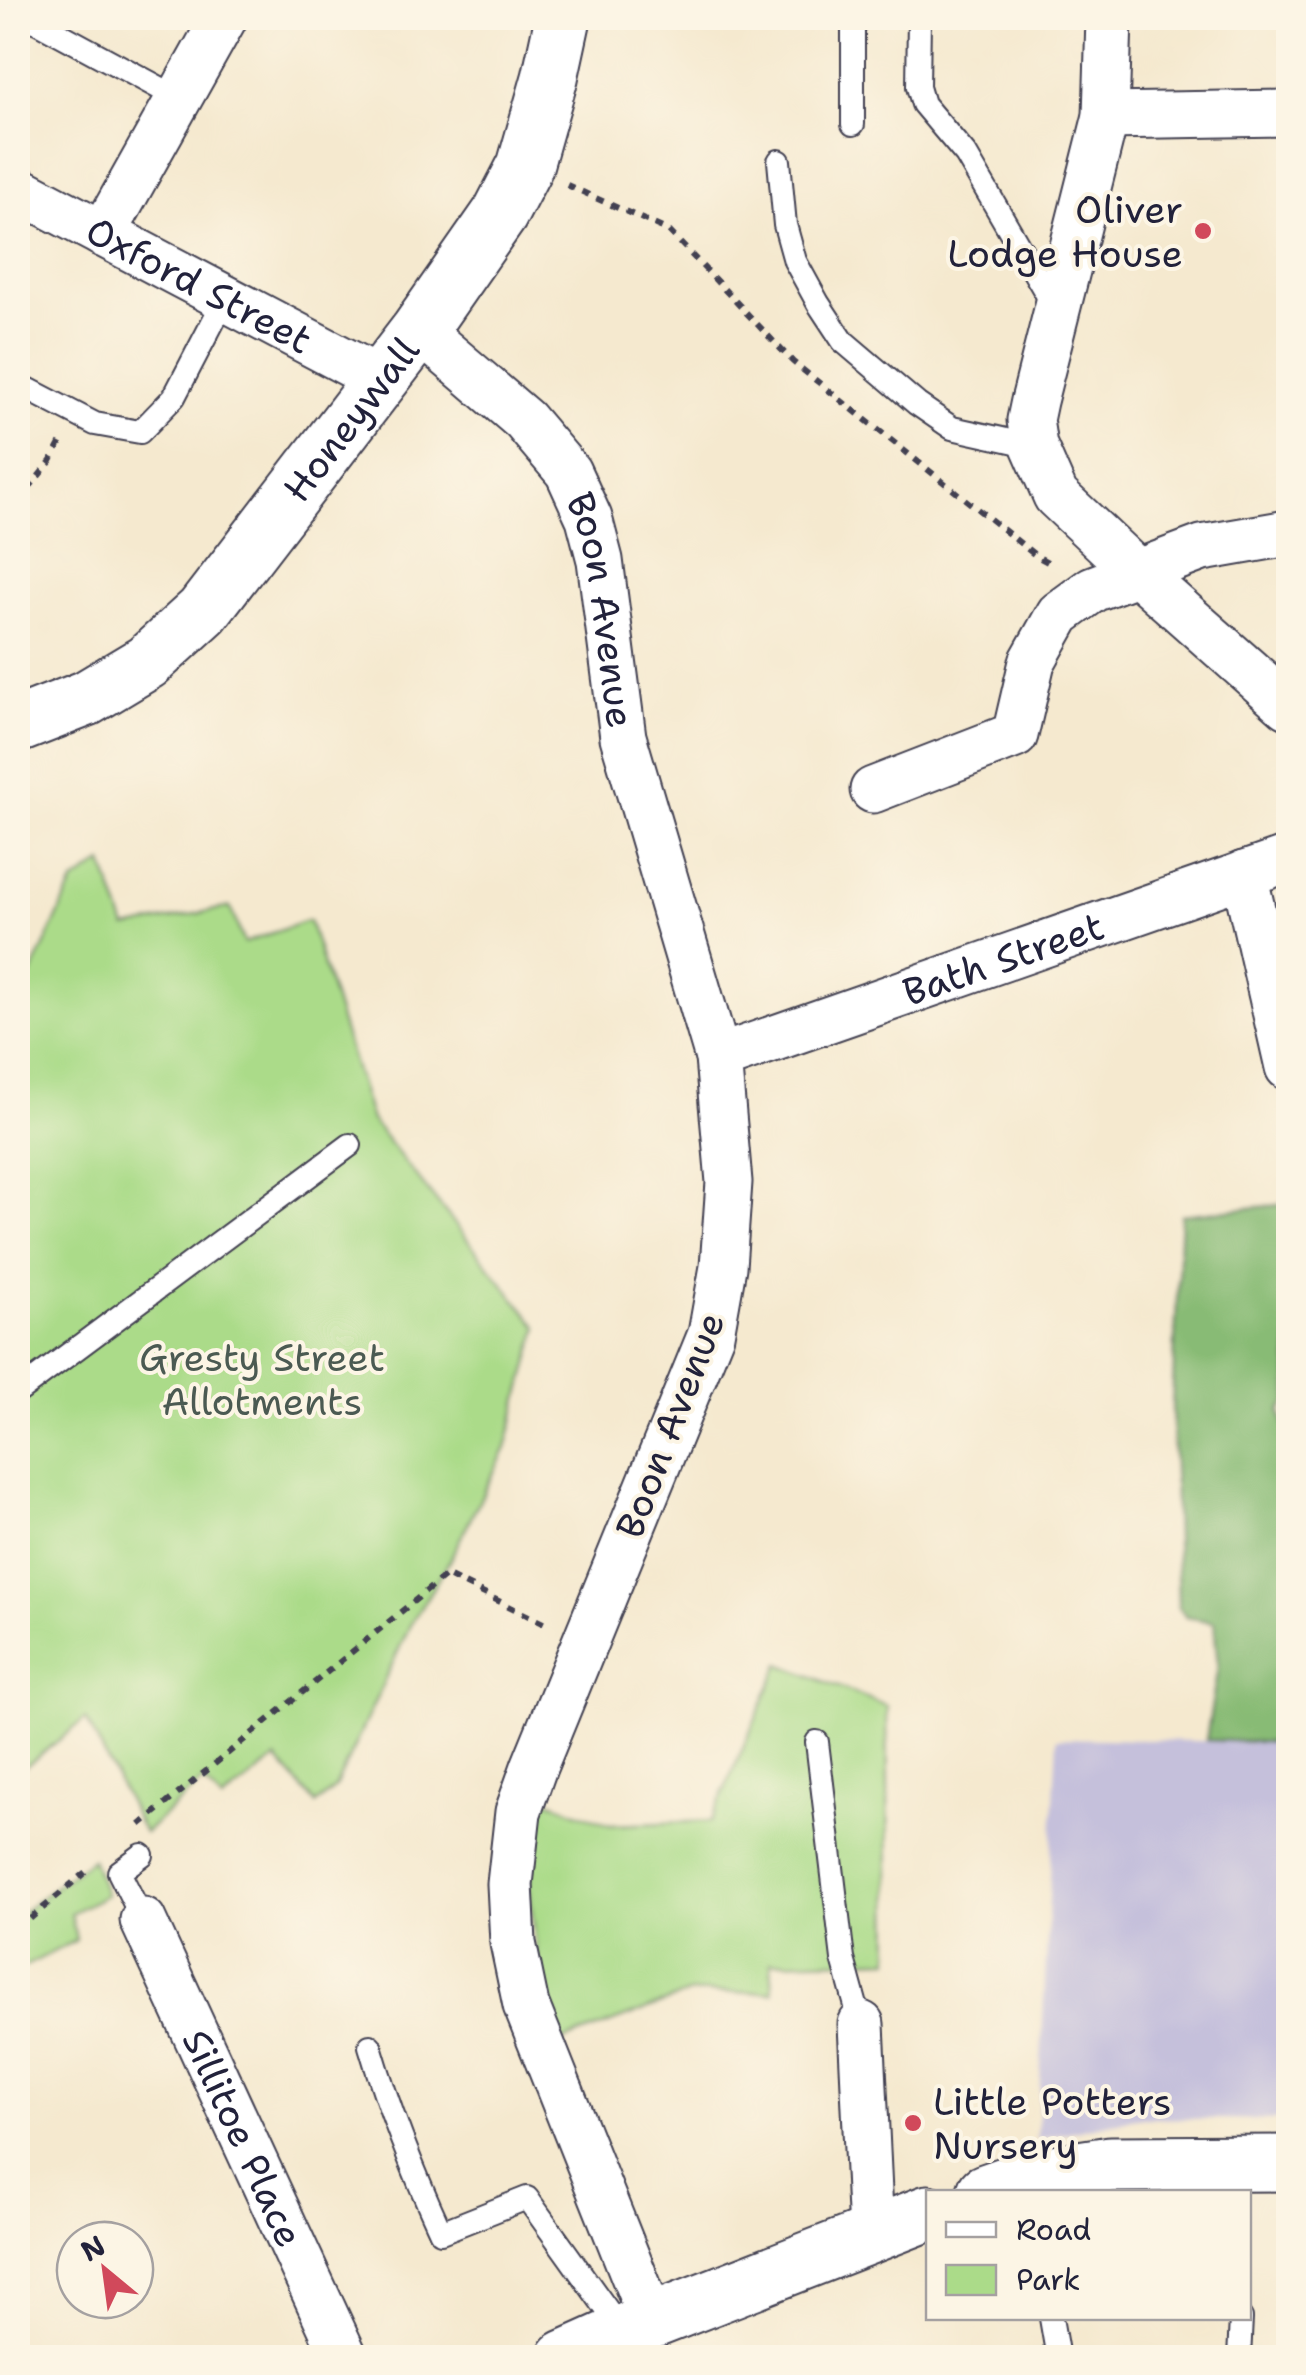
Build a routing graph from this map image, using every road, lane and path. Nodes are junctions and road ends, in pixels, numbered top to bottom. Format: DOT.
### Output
graph roads {
  1 [pos="30,18"];
  2 [pos="224,18"];
  3 [pos="564,18"];
  4 [pos="853,18"];
  5 [pos="919,18"];
  6 [pos="1109,18"];
  7 [pos="60,24"];
  8 [pos="180,98"];
  9 [pos="1288,114"];
  10 [pos="1106,116"];
  11 [pos="853,124"];
  12 [pos="779,161"];
  13 [pos="525,166"];
  14 [pos="18,190"];
  15 [pos="104,234"];
  16 [pos="225,298"];
  17 [pos="1057,311"];
  18 [pos="419,330"];
  19 [pos="380,380"];
  20 [pos="18,384"];
  21 [pos="75,414"];
  22 [pos="1034,446"];
  23 [pos="18,502"];
  24 [pos="1288,533"];
  25 [pos="1138,573"];
  26 [pos="1093,589"];
  27 [pos="1288,706"];
  28 [pos="18,725"];
  29 [pos="872,790"];
  30 [pos="1288,859"];
  31 [pos="1244,874"];
  32 [pos="1285,1038"];
  33 [pos="718,1058"];
  34 [pos="350,1146"];
  35 [pos="18,1392"];
  36 [pos="585,1644"];
  37 [pos="817,1742"];
  38 [pos="134,1831"];
  39 [pos="142,1855"];
  40 [pos="94,1866"];
  41 [pos="141,1917"];
  42 [pos="18,1929"];
  43 [pos="861,2024"];
  44 [pos="370,2046"];
  45 [pos="1260,2173"];
  46 [pos="1014,2187"];
  47 [pos="926,2214"];
  48 [pos="871,2234"];
  49 [pos="1051,2320"];
  50 [pos="1241,2320"];
  51 [pos="638,2327"];
  52 [pos="566,2357"];
  53 [pos="345,2358"];
  54 [pos="1058,2358"];
  55 [pos="1240,2358"];
  1 -- 7 [label="lane"];
  2 -- 8 [label="street"];
  3 -- 13 [label="street, Honeywall"];
  4 -- 11 [label="lane"];
  5 -- 17 [label="lane"];
  6 -- 10 [label="street"];
  7 -- 8 [label="lane"];
  8 -- 15 [label="street"];
  9 -- 10 [label="street"];
  10 -- 17 [label="street"];
  12 -- 22 [label="lane"];
  13 -- 18 [label="street, Honeywall"];
  13 -- 26 [label="path"];
  14 -- 15 [label="street, Oxford Street"];
  15 -- 16 [label="street, Oxford Street"];
  16 -- 19 [label="street, Oxford Street"];
  16 -- 21 [label="lane"];
  17 -- 22 [label="street"];
  18 -- 19 [label="street, Honeywall"];
  18 -- 33 [label="street, Boon Avenue"];
  19 -- 28 [label="street, Honeywall"];
  20 -- 21 [label="lane"];
  21 -- 23 [label="path"];
  22 -- 25 [label="street"];
  24 -- 25 [label="street"];
  25 -- 26 [label="street"];
  25 -- 27 [label="street"];
  26 -- 29 [label="street"];
  30 -- 31 [label="street, Bath Street"];
  31 -- 32 [label="street"];
  31 -- 33 [label="street, Bath Street"];
  33 -- 36 [label="street, Boon Avenue"];
  34 -- 35 [label="lane"];
  36 -- 38 [label="path"];
  36 -- 51 [label="street, Boon Avenue"];
  37 -- 43 [label="lane"];
  39 -- 41 [label="lane"];
  40 -- 42 [label="path"];
  41 -- 53 [label="street, Sillitoe Place"];
  43 -- 48 [label="street"];
  44 -- 51 [label="lane"];
  45 -- 46 [label="street"];
  47 -- 48 [label="street"];
  48 -- 51 [label="street"];
  49 -- 54 [label="lane"];
  50 -- 55 [label="lane"];
  51 -- 52 [label="street"];
}
